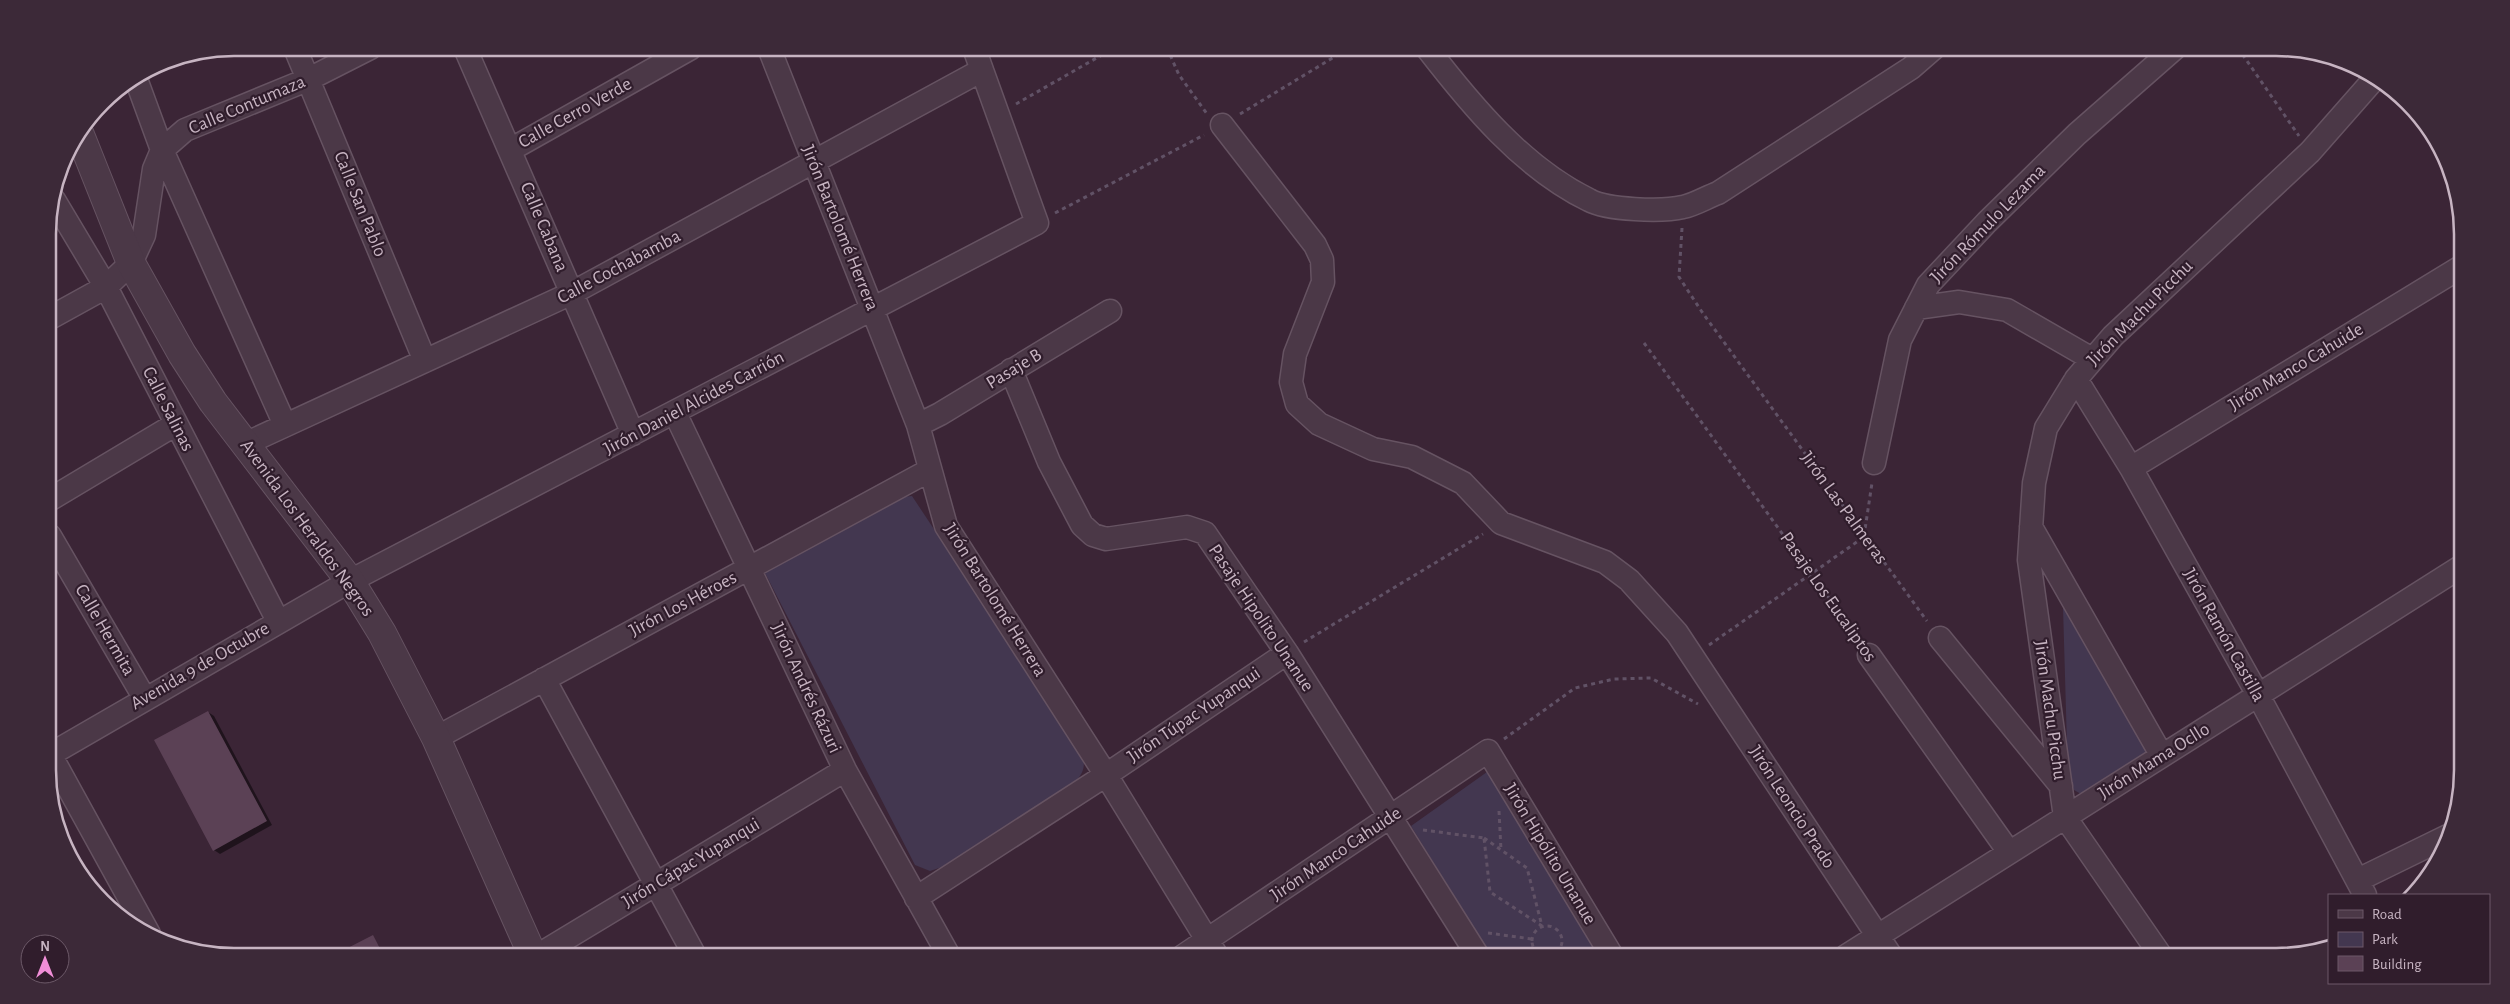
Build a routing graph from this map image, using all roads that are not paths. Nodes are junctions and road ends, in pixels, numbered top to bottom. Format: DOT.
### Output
graph roads {
  1 [pos="299,56"];
  2 [pos="354,56"];
  3 [pos="469,56"];
  4 [pos="677,56"];
  5 [pos="772,56"];
  6 [pos="977,56"];
  7 [pos="1433,56"];
  8 [pos="1925,56"];
  9 [pos="2166,56"];
  10 [pos="982,70"];
  11 [pos="309,79"];
  12 [pos="2370,83"];
  13 [pos="138,84"];
  14 [pos="1222,126"];
  15 [pos="82,141"];
  16 [pos="162,150"];
  17 [pos="510,150"];
  18 [pos="813,161"];
  19 [pos="59,208"];
  20 [pos="132,263"];
  21 [pos="2454,270"];
  22 [pos="106,287"];
  23 [pos="572,293"];
  24 [pos="1916,308"];
  25 [pos="872,309"];
  26 [pos="1110,311"];
  27 [pos="57,314"];
  28 [pos="2092,358"];
  29 [pos="425,360"];
  30 [pos="1011,370"];
  31 [pos="2076,379"];
  32 [pos="675,413"];
  33 [pos="176,424"];
  34 [pos="285,425"];
  35 [pos="918,425"];
  36 [pos="633,434"];
  37 [pos="245,444"];
  38 [pos="1874,463"];
  39 [pos="2131,468"];
  40 [pos="930,470"];
  41 [pos="57,496"];
  42 [pos="2031,527"];
  43 [pos="57,564"];
  44 [pos="750,567"];
  45 [pos="2454,571"];
  46 [pos="350,581"];
  47 [pos="278,621"];
  48 [pos="1940,638"];
  49 [pos="1286,653"];
  50 [pos="1869,655"];
  51 [pos="544,679"];
  52 [pos="2258,695"];
  53 [pos="145,699"];
  54 [pos="436,738"];
  55 [pos="56,752"];
  56 [pos="1488,752"];
  57 [pos="2162,756"];
  58 [pos="56,764"];
  59 [pos="845,770"];
  60 [pos="1106,775"];
  61 [pos="2061,786"];
  62 [pos="1392,816"];
  63 [pos="2065,817"];
  64 [pos="2438,842"];
  65 [pos="2010,852"];
  66 [pos="656,884"];
  67 [pos="2362,888"];
  68 [pos="916,898"];
  69 [pos="143,923"];
  70 [pos="1878,936"];
  71 [pos="531,948"];
  72 [pos="548,948"];
  73 [pos="691,948"];
  74 [pos="944,948"];
  75 [pos="1212,948"];
  76 [pos="1473,948"];
  77 [pos="1607,948"];
  78 [pos="1859,948"];
  79 [pos="1886,948"];
  80 [pos="2155,948"];
  1 -- 11 [label="street, Calle San Pablo"];
  2 -- 11 [label="street, Calle Contumaza"];
  3 -- 17 [label="street, Calle Cabana"];
  4 -- 17 [label="street, Calle Cerro Verde"];
  5 -- 18 [label="street, Jirón Bartolomé Herrera"];
  6 -- 10 [label="street"];
  7 -- 8 [label="street"];
  9 -- 24 [label="street, Jirón Rómulo Lezama"];
  10 -- 18 [label="street, Calle Cochabamba"];
  10 -- 25 [label="street, Jirón Daniel Alcides Carrión"];
  11 -- 16 [label="street, Calle Contumaza"];
  11 -- 29 [label="street, Calle San Pablo"];
  12 -- 28 [label="street, Jirón Machu Picchu"];
  13 -- 16 [label="street"];
  14 -- 70 [label="street, Jirón Leoncio Prado"];
  15 -- 20 [label="street, Avenida Los Heraldos Negros"];
  16 -- 20 [label="street, Calle Contumaza"];
  16 -- 34 [label="street"];
  17 -- 23 [label="street, Calle Cabana"];
  18 -- 23 [label="street, Calle Cochabamba"];
  18 -- 25 [label="street, Jirón Bartolomé Herrera"];
  19 -- 22 [label="street, Calle Salinas"];
  20 -- 22 [label="street, Calle Contumaza"];
  20 -- 37 [label="street, Avenida Los Heraldos Negros"];
  21 -- 39 [label="street, Jirón Manco Cahuide"];
  22 -- 27 [label="street, Calle Contumaza"];
  22 -- 33 [label="street, Calle Salinas"];
  23 -- 29 [label="street, Calle Cochabamba"];
  23 -- 36 [label="street, Calle Cabana"];
  24 -- 28 [label="street"];
  24 -- 38 [label="street, Jirón Rómulo Lezama"];
  25 -- 32 [label="street, Jirón Daniel Alcides Carrión"];
  25 -- 35 [label="street, Jirón Bartolomé Herrera"];
  26 -- 30 [label="street, Pasaje B"];
  28 -- 31 [label="street, Jirón Machu Picchu"];
  29 -- 34 [label="street, Calle Cochabamba"];
  30 -- 35 [label="street, Pasaje B"];
  30 -- 49 [label="street, Pasaje Hipolito Unanue"];
  31 -- 39 [label="street, Jirón Ramón Castilla"];
  31 -- 42 [label="street, Jirón Machu Picchu"];
  32 -- 36 [label="street, Jirón Daniel Alcides Carrión"];
  32 -- 44 [label="street, Jirón Andrés Rázuri"];
  33 -- 41 [label="street"];
  33 -- 47 [label="street, Calle Salinas"];
  34 -- 37 [label="street, Calle Cochabamba"];
  35 -- 40 [label="street, Jirón Bartolomé Herrera"];
  36 -- 46 [label="street, Jirón Daniel Alcides Carrión"];
  37 -- 46 [label="street, Avenida Los Heraldos Negros"];
  39 -- 52 [label="street, Jirón Ramón Castilla"];
  40 -- 44 [label="street, Jirón Los Héroes"];
  40 -- 60 [label="street, Jirón Bartolomé Herrera"];
  42 -- 57 [label="street"];
  42 -- 61 [label="street, Jirón Machu Picchu"];
  43 -- 53 [label="street, Calle Hermita"];
  44 -- 51 [label="street, Jirón Los Héroes"];
  44 -- 59 [label="street, Jirón Andrés Rázuri"];
  45 -- 52 [label="street, Jirón Mama Ocllo"];
  46 -- 47 [label="street, Avenida 9 de Octubre"];
  46 -- 54 [label="street, Avenida Los Heraldos Negros"];
  47 -- 53 [label="street, Avenida 9 de Octubre"];
  48 -- 61 [label="street"];
  49 -- 60 [label="street, Jirón Túpac Yupanqui"];
  49 -- 62 [label="street, Pasaje Hipolito Unanue"];
  50 -- 65 [label="street, Pasaje Los Eucaliptos"];
  51 -- 54 [label="street, Jirón Los Héroes"];
  51 -- 66 [label="street"];
  52 -- 57 [label="street, Jirón Mama Ocllo"];
  52 -- 67 [label="street, Jirón Ramón Castilla"];
  53 -- 55 [label="street, Avenida 9 de Octubre"];
  54 -- 71 [label="street, Avenida Los Heraldos Negros"];
  56 -- 62 [label="street, Jirón Manco Cahuide"];
  56 -- 77 [label="street, Jirón Hipólito Unanue"];
  57 -- 63 [label="street, Jirón Mama Ocllo"];
  58 -- 69 [label="street"];
  59 -- 66 [label="street, Jirón Cápac Yupanqui"];
  59 -- 68 [label="street, Jirón Andrés Rázuri"];
  60 -- 68 [label="street, Jirón Túpac Yupanqui"];
  60 -- 75 [label="street, Jirón Bartolomé Herrera"];
  61 -- 63 [label="street, Jirón Machu Picchu"];
  62 -- 75 [label="street, Jirón Manco Cahuide"];
  62 -- 76 [label="street, Pasaje Hipolito Unanue"];
  63 -- 65 [label="street, Jirón Mama Ocllo"];
  63 -- 80 [label="street"];
  64 -- 67 [label="street"];
  65 -- 70 [label="street, Jirón Mama Ocllo"];
  66 -- 72 [label="street, Jirón Cápac Yupanqui"];
  66 -- 73 [label="street"];
  68 -- 74 [label="street, Jirón Andrés Rázuri"];
  70 -- 78 [label="street, Jirón Mama Ocllo"];
  70 -- 79 [label="street, Jirón Leoncio Prado"];
}
